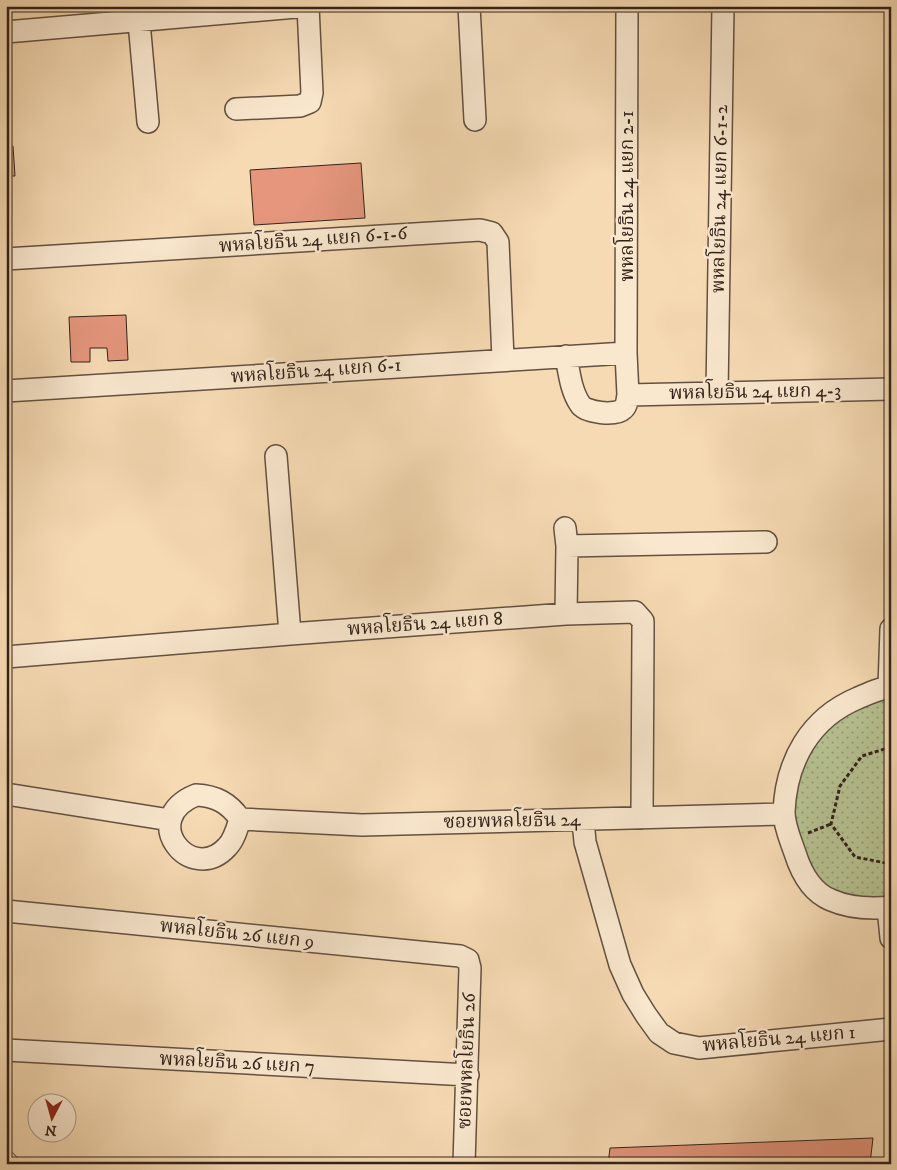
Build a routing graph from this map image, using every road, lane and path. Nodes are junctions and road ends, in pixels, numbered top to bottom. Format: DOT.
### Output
graph roads {
  1 [pos="308,6"];
  2 [pos="469,6"];
  3 [pos="627,6"];
  4 [pos="723,6"];
  5 [pos="139,22"];
  6 [pos="6,32"];
  7 [pos="236,109"];
  8 [pos="476,120"];
  9 [pos="148,122"];
  10 [pos="6,259"];
  11 [pos="626,353"];
  12 [pos="566,356"];
  13 [pos="503,359"];
  14 [pos="891,389"];
  15 [pos="629,390"];
  16 [pos="6,391"];
  17 [pos="717,393"];
  18 [pos="276,456"];
  19 [pos="766,542"];
  20 [pos="566,614"];
  21 [pos="891,628"];
  22 [pos="290,634"];
  23 [pos="6,657"];
  24 [pos="890,687"];
  25 [pos="891,747"];
  26 [pos="6,794"];
  27 [pos="784,814"];
  28 [pos="642,818"];
  29 [pos="240,819"];
  30 [pos="170,820"];
  31 [pos="584,820"];
  32 [pos="891,864"];
  33 [pos="890,907"];
  34 [pos="6,911"];
  35 [pos="891,938"];
  36 [pos="468,960"];
  37 [pos="891,1029"];
  38 [pos="6,1050"];
  39 [pos="468,1075"];
  40 [pos="6,1154"];
  41 [pos="16,1164"];
  42 [pos="464,1164"];
  1 -- 5 [label="street"];
  1 -- 7 [label="street"];
  2 -- 8 [label="street"];
  3 -- 11 [label="street, พหลโยธิน 24 แยก 2-1"];
  4 -- 17 [label="street, พหลโยธิน 24 แยก 6-1-2"];
  5 -- 6 [label="street"];
  5 -- 9 [label="street"];
  10 -- 13 [label="street, พหลโยธิน 24 แยก 6-1-6"];
  11 -- 12 [label="street, พหลโยธิน 24 แยก 6-1"];
  11 -- 15 [label="street, พหลโยธิน 24 แยก 2-1"];
  12 -- 13 [label="street, พหลโยธิน 24 แยก 6-1"];
  12 -- 15 [label="street"];
  13 -- 16 [label="street, พหลโยธิน 24 แยก 6-1"];
  14 -- 17 [label="street, พหลโยธิน 24 แยก 4-3"];
  15 -- 17 [label="street, พหลโยธิน 24 แยก 4-3"];
  18 -- 22 [label="street"];
  19 -- 20 [label="street"];
  20 -- 22 [label="street, พหลโยธิน 24 แยก 8"];
  20 -- 28 [label="street, พหลโยธิน 24 แยก 8"];
  21 -- 24 [label="street"];
  22 -- 23 [label="street, พหลโยธิน 24 แยก 8"];
  24 -- 27 [label="street"];
  25 -- 32 [label="path"];
  26 -- 30 [label="street"];
  27 -- 28 [label="street, ซอยพหลโยธิน 24"];
  27 -- 33 [label="street"];
  28 -- 31 [label="street, ซอยพหลโยธิน 24"];
  29 -- 30 [label="street"];
  29 -- 30 [label="street"];
  29 -- 31 [label="street, ซอยพหลโยธิน 24"];
  31 -- 37 [label="street, พหลโยธิน 24 แยก 1"];
  33 -- 35 [label="street"];
  34 -- 36 [label="street, พหลโยธิน 26 แยก 9"];
  36 -- 39 [label="street, ซอยพหลโยธิน 26"];
  38 -- 39 [label="street, พหลโยธิน 26 แยก 7"];
  39 -- 42 [label="street, ซอยพหลโยธิน 26"];
  40 -- 41 [label="lane"];
}
